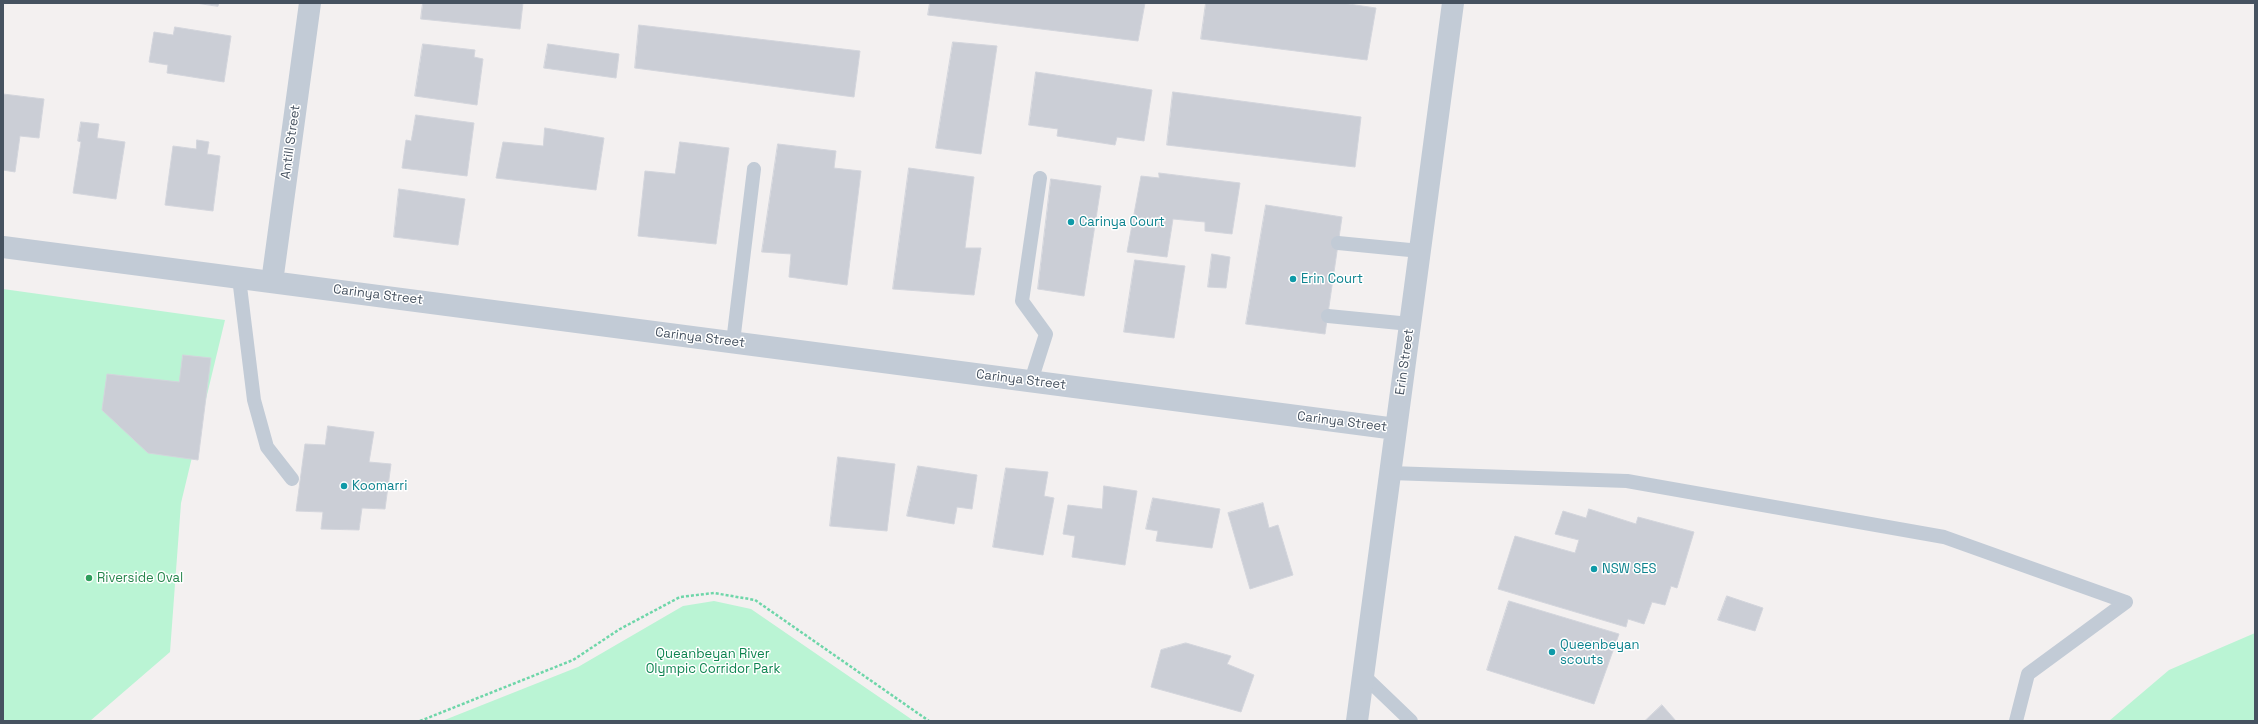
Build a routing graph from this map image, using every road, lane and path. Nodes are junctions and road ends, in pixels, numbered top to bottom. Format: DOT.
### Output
graph roads {
  1 [pos="310,3"];
  2 [pos="1453,3"];
  3 [pos="754,169"];
  4 [pos="1040,178"];
  5 [pos="1338,243"];
  6 [pos="3,246"];
  7 [pos="1420,251"];
  8 [pos="239,278"];
  9 [pos="272,282"];
  10 [pos="1328,316"];
  11 [pos="1410,324"];
  12 [pos="733,342"];
  13 [pos="1031,381"];
  14 [pos="1396,429"];
  15 [pos="1390,473"];
  16 [pos="292,480"];
  17 [pos="1363,675"];
  18 [pos="420,721"];
  19 [pos="929,721"];
  20 [pos="1357,721"];
  21 [pos="1411,721"];
  22 [pos="2016,721"];
  1 -- 9 [label="street, Antill Street"];
  2 -- 7 [label="street, Erin Street"];
  3 -- 12 [label="lane"];
  4 -- 13 [label="lane"];
  5 -- 7 [label="lane"];
  6 -- 8 [label="street, Carinya Street"];
  7 -- 11 [label="street, Erin Street"];
  8 -- 9 [label="street, Carinya Street"];
  8 -- 16 [label="lane"];
  9 -- 12 [label="street, Carinya Street"];
  10 -- 11 [label="lane"];
  11 -- 14 [label="street, Erin Street"];
  12 -- 13 [label="street, Carinya Street"];
  13 -- 14 [label="street, Carinya Street"];
  14 -- 15 [label="street, Erin Street"];
  15 -- 17 [label="street, Erin Street"];
  15 -- 22 [label="lane"];
  17 -- 20 [label="street, Erin Street"];
  17 -- 21 [label="lane"];
  18 -- 19 [label="path"];
}
